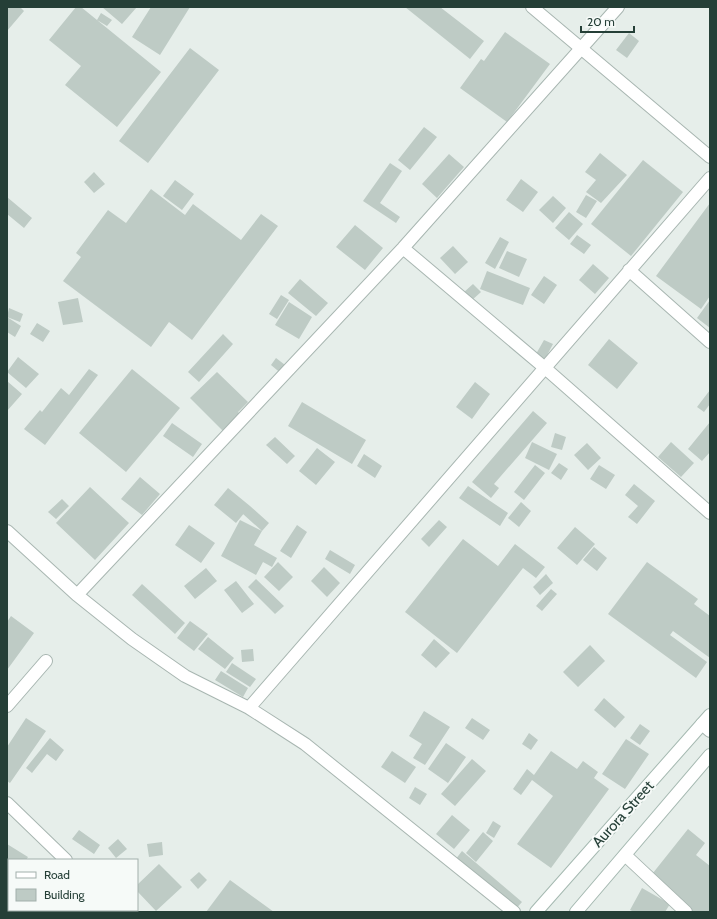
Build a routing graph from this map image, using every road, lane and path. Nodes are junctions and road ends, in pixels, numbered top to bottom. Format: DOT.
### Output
graph roads {
  1 [pos="532,7"];
  2 [pos="618,7"];
  3 [pos="582,49"];
  4 [pos="710,157"];
  5 [pos="710,178"];
  6 [pos="403,248"];
  7 [pos="629,270"];
  8 [pos="710,342"];
  9 [pos="545,368"];
  10 [pos="710,513"];
  11 [pos="7,531"];
  12 [pos="77,595"];
  13 [pos="46,661"];
  14 [pos="7,706"];
  15 [pos="249,708"];
  16 [pos="707,723"];
  17 [pos="710,755"];
  18 [pos="7,803"];
  19 [pos="625,855"];
  20 [pos="65,859"];
  21 [pos="514,912"];
  22 [pos="536,912"];
  23 [pos="576,912"];
  24 [pos="686,912"];
  1 -- 3 [label="street"];
  2 -- 3 [label="street"];
  3 -- 4 [label="street"];
  3 -- 6 [label="street"];
  5 -- 7 [label="street"];
  6 -- 9 [label="street"];
  6 -- 12 [label="street"];
  7 -- 8 [label="street"];
  7 -- 9 [label="street"];
  9 -- 10 [label="street"];
  9 -- 15 [label="street"];
  11 -- 12 [label="street"];
  12 -- 15 [label="street"];
  13 -- 14 [label="street"];
  15 -- 21 [label="street"];
  16 -- 22 [label="street, Aurora Street"];
  17 -- 19 [label="street, Aurora Street"];
  18 -- 20 [label="street"];
  19 -- 23 [label="street, Aurora Street"];
  19 -- 24 [label="street"];
}
